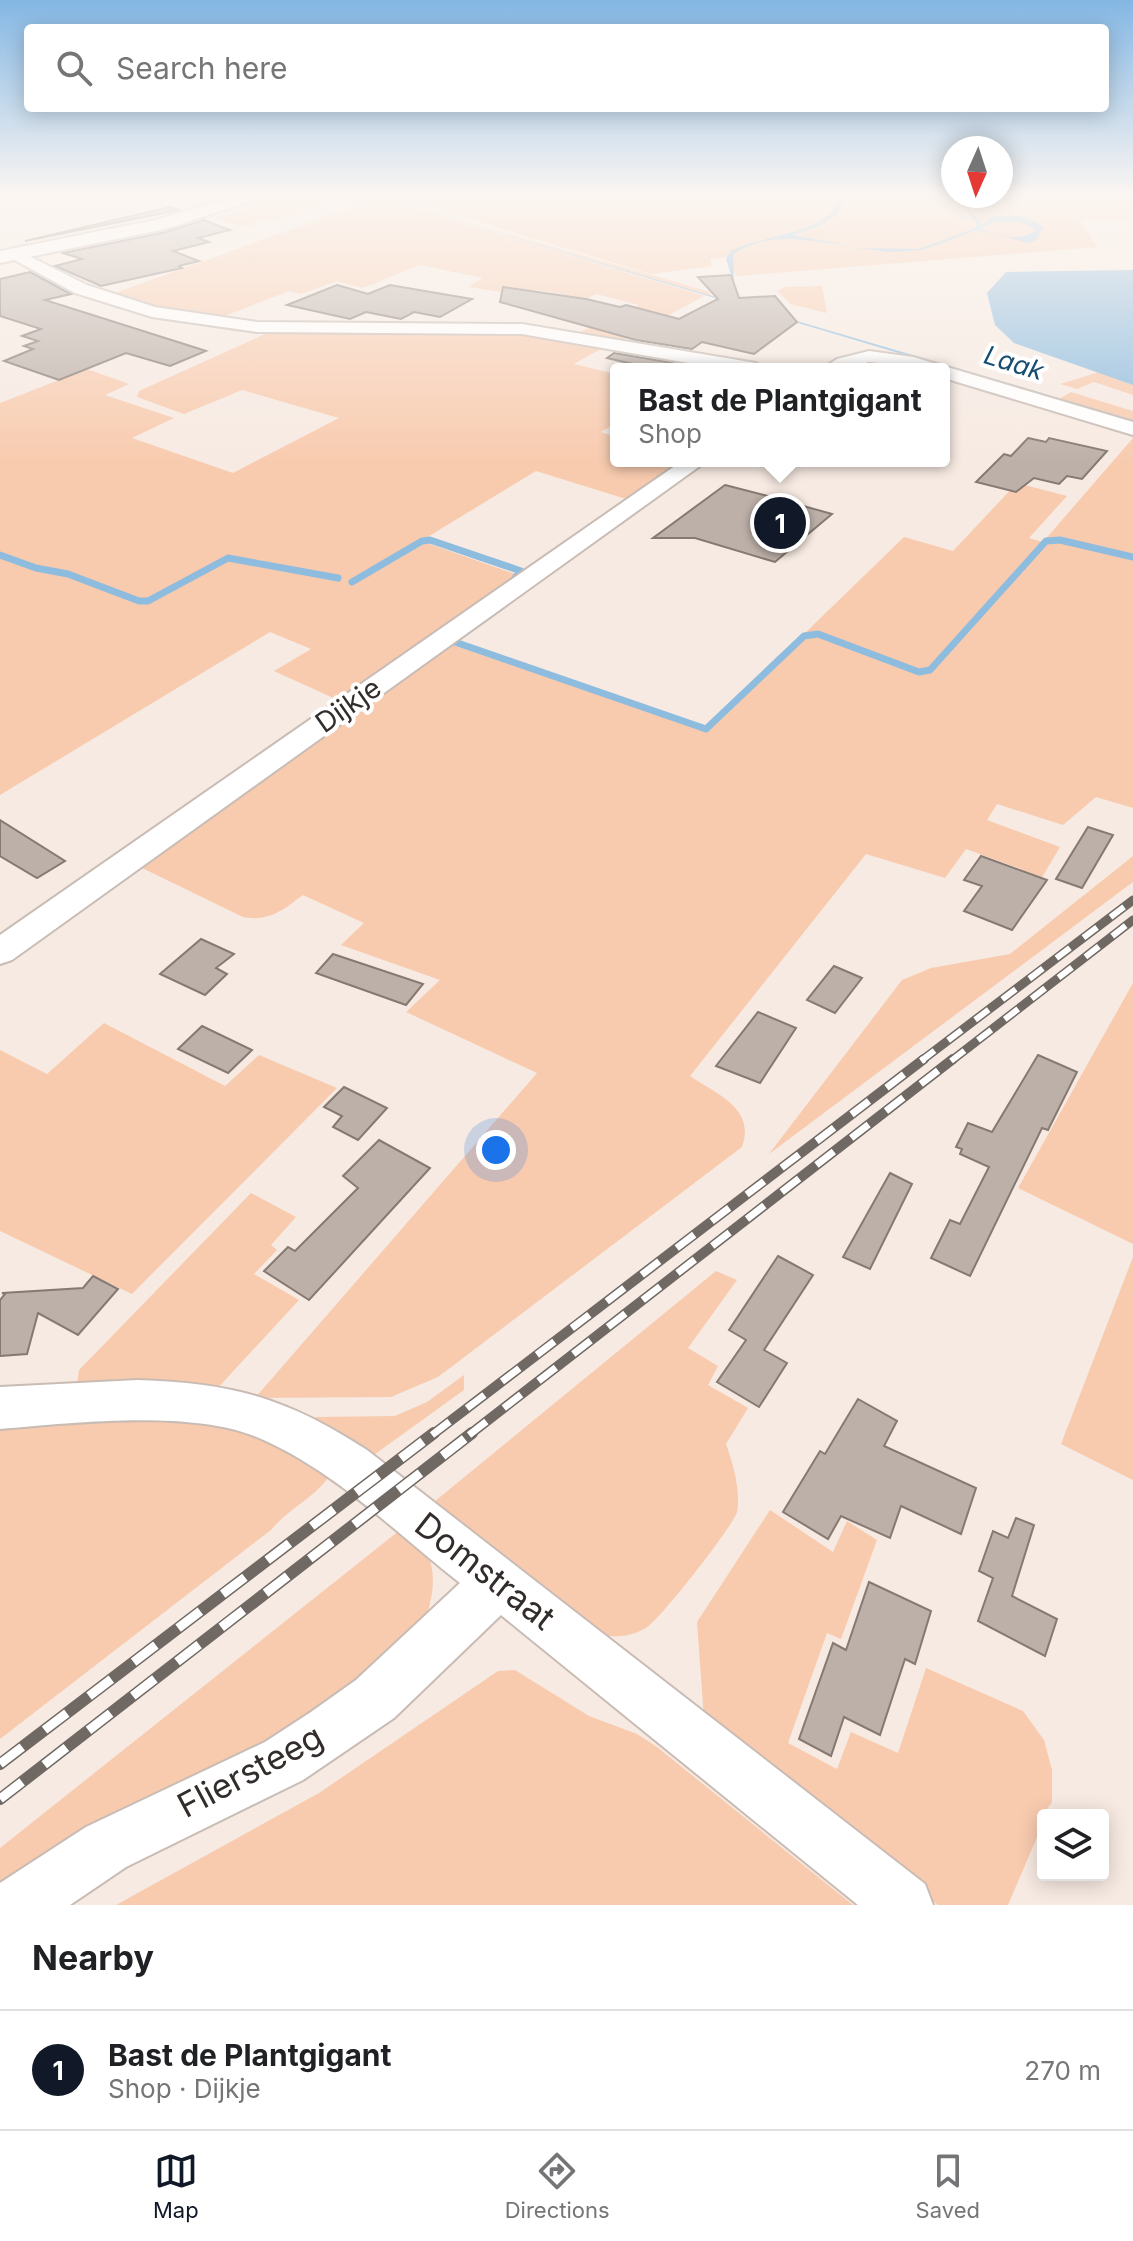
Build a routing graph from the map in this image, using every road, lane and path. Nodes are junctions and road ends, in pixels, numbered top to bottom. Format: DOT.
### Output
graph roads {
  1 [pos="72,285"];
  2 [pos="721,363"];
  3 [pos="841,363"];
  4 [pos="906,363"];
  5 [pos="950,374"];
  6 [pos="1133,429"];
  7 [pos="687,467"];
  8 [pos="0,952"];
  9 [pos="0,1408"];
  10 [pos="499,1582"];
  11 [pos="19,1905"];
  12 [pos="904,1905"];
  1 -- 2 [label="street"];
  3 -- 4 [label="street"];
  5 -- 6 [label="street"];
  7 -- 8 [label="street, Dijkje"];
  9 -- 10 [label="street, Domstraat"];
  10 -- 11 [label="street, Fliersteeg"];
  10 -- 12 [label="street, Domstraat"];
}
